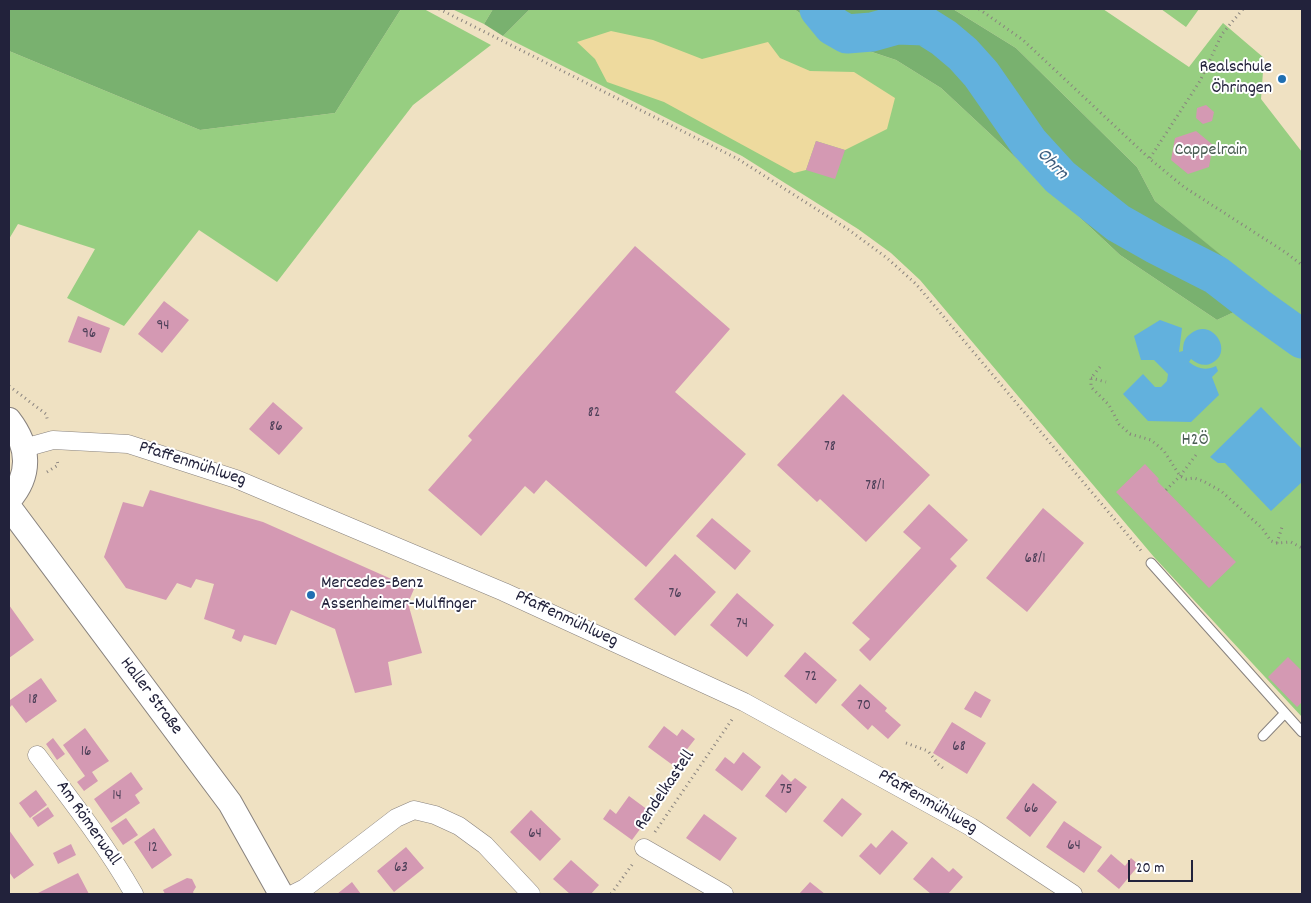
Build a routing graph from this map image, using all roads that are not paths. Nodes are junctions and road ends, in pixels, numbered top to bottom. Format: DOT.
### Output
graph roads {
  1 [pos="9,420"];
  2 [pos="24,448"];
  3 [pos="9,500"];
  4 [pos="9,508"];
  5 [pos="1151,562"];
  6 [pos="1285,714"];
  7 [pos="1302,732"];
  8 [pos="1263,736"];
  9 [pos="37,755"];
  10 [pos="644,848"];
  11 [pos="134,894"];
  12 [pos="281,894"];
  13 [pos="293,894"];
  14 [pos="531,894"];
  15 [pos="724,894"];
  16 [pos="1073,894"];
  1 -- 2 [label="main road"];
  2 -- 3 [label="main road"];
  2 -- 16 [label="street, Pfaffenmühlweg"];
  4 -- 12 [label="main road, Haller Straße"];
  5 -- 6 [label="lane"];
  6 -- 7 [label="lane"];
  6 -- 8 [label="lane"];
  9 -- 11 [label="street, Am Römerwall"];
  10 -- 15 [label="street"];
  13 -- 14 [label="street"];
}
